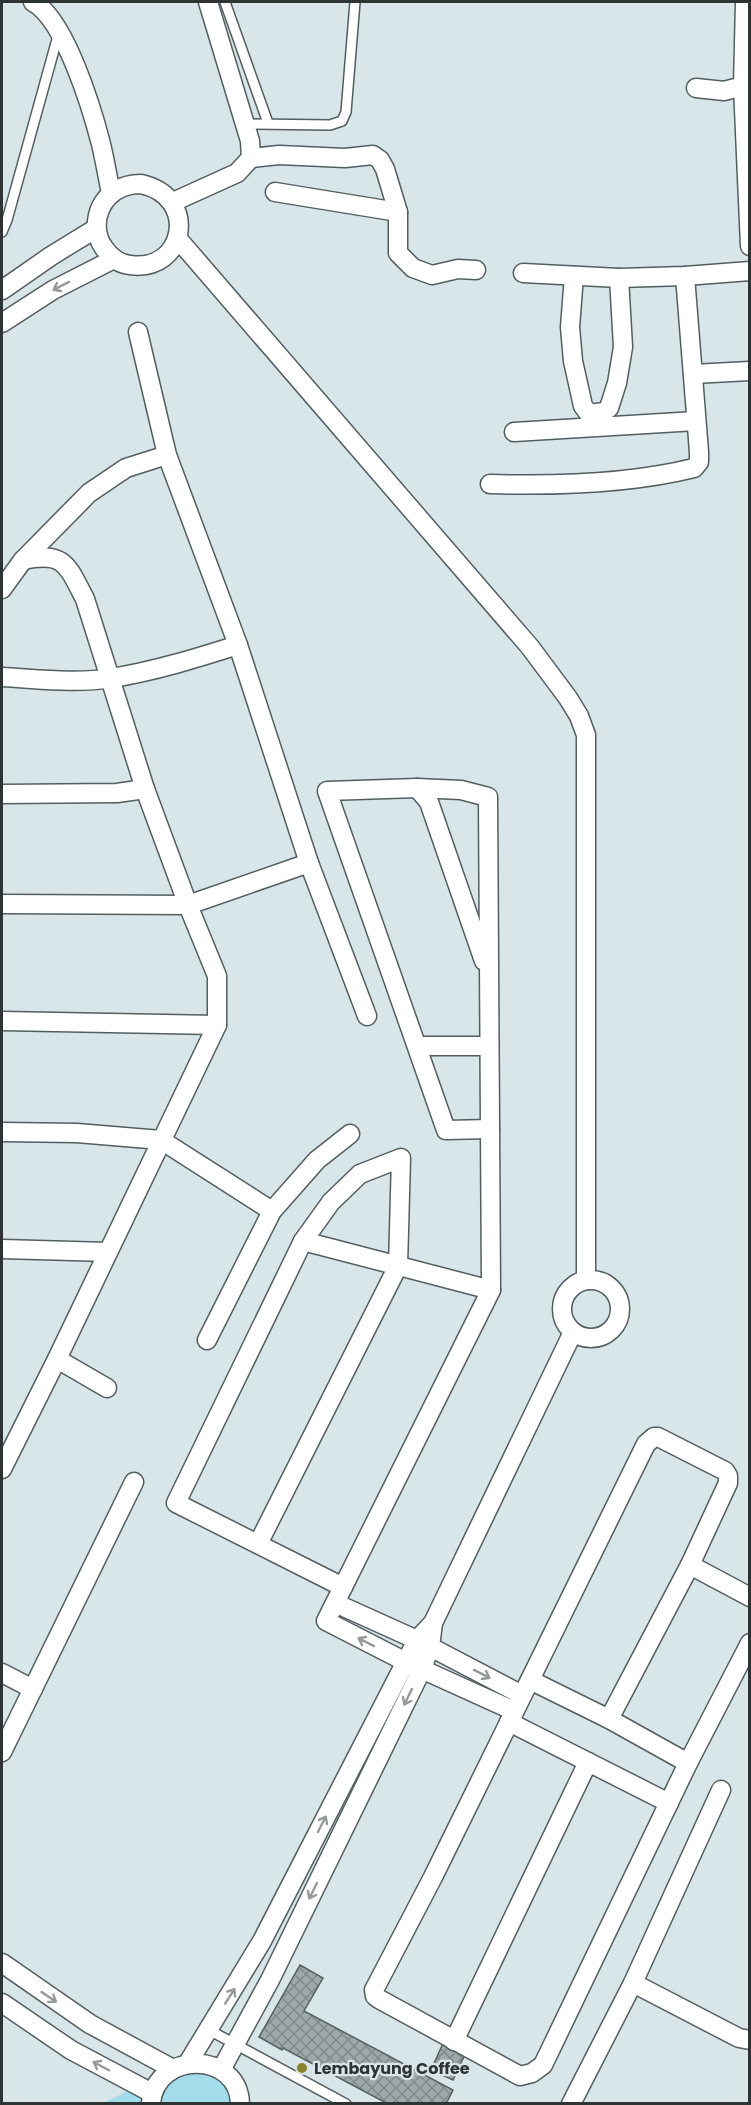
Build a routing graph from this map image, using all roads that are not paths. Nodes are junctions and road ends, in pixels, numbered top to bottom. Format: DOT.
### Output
graph roads {
  1 [pos="33,2"];
  2 [pos="208,2"];
  3 [pos="225,2"];
  4 [pos="355,2"];
  5 [pos="745,2"];
  6 [pos="60,29"];
  7 [pos="743,86"];
  8 [pos="696,88"];
  9 [pos="268,123"];
  10 [pos="245,124"];
  11 [pos="102,146"];
  12 [pos="251,158"];
  13 [pos="129,185"];
  14 [pos="275,192"];
  15 [pos="111,194"];
  16 [pos="173,202"];
  17 [pos="398,212"];
  18 [pos="95,229"];
  19 [pos="2,231"];
  20 [pos="178,239"];
  21 [pos="750,246"];
  22 [pos="114,259"];
  23 [pos="476,270"];
  24 [pos="750,271"];
  25 [pos="523,273"];
  26 [pos="574,276"];
  27 [pos="685,276"];
  28 [pos="619,278"];
  29 [pos="2,290"];
  30 [pos="2,323"];
  31 [pos="138,332"];
  32 [pos="750,370"];
  33 [pos="693,374"];
  34 [pos="696,421"];
  35 [pos="514,432"];
  36 [pos="167,455"];
  37 [pos="490,484"];
  38 [pos="57,526"];
  39 [pos="23,560"];
  40 [pos="64,563"];
  41 [pos="2,589"];
  42 [pos="238,645"];
  43 [pos="2,677"];
  44 [pos="111,678"];
  45 [pos="417,788"];
  46 [pos="145,789"];
  47 [pos="2,795"];
  48 [pos="309,863"];
  49 [pos="2,904"];
  50 [pos="188,905"];
  51 [pos="489,976"];
  52 [pos="367,1016"];
  53 [pos="2,1021"];
  54 [pos="217,1025"];
  55 [pos="417,1046"];
  56 [pos="489,1046"];
  57 [pos="490,1129"];
  58 [pos="2,1132"];
  59 [pos="350,1134"];
  60 [pos="161,1140"];
  61 [pos="272,1211"];
  62 [pos="303,1241"];
  63 [pos="2,1249"];
  64 [pos="108,1252"];
  65 [pos="398,1266"];
  66 [pos="586,1280"];
  67 [pos="491,1290"];
  68 [pos="573,1332"];
  69 [pos="207,1340"];
  70 [pos="57,1359"];
  71 [pos="107,1388"];
  72 [pos="3,1464"];
  73 [pos="134,1482"];
  74 [pos="258,1544"];
  75 [pos="690,1564"];
  76 [pos="339,1595"];
  77 [pos="750,1597"];
  78 [pos="750,1643"];
  79 [pos="424,1644"];
  80 [pos="414,1666"];
  81 [pos="2,1673"];
  82 [pos="33,1689"];
  83 [pos="519,1702"];
  84 [pos="609,1719"];
  85 [pos="2,1752"];
  86 [pos="588,1762"];
  87 [pos="688,1763"];
  88 [pos="721,1790"];
  89 [pos="669,1803"];
  90 [pos="262,1941"];
  91 [pos="284,1951"];
  92 [pos="2,1963"];
  93 [pos="633,1983"];
  94 [pos="2,2003"];
  95 [pos="209,2030"];
  96 [pos="750,2040"];
  97 [pos="454,2041"];
  98 [pos="236,2044"];
  99 [pos="180,2066"];
  100 [pos="221,2070"];
  101 [pos="152,2098"];
  102 [pos="240,2103"];
  103 [pos="346,2103"];
  104 [pos="571,2103"];
  1 -- 6 [label="street"];
  2 -- 10 [label="street"];
  3 -- 9 [label="lane"];
  4 -- 9 [label="lane"];
  5 -- 7 [label="street"];
  6 -- 11 [label="street"];
  6 -- 19 [label="lane"];
  7 -- 8 [label="street"];
  7 -- 21 [label="street"];
  9 -- 10 [label="lane"];
  10 -- 12 [label="street"];
  11 -- 13 [label="street"];
  11 -- 15 [label="street"];
  12 -- 16 [label="street"];
  12 -- 17 [label="street"];
  13 -- 15 [label="street"];
  13 -- 16 [label="street"];
  14 -- 17 [label="street"];
  15 -- 18 [label="street"];
  16 -- 20 [label="street"];
  17 -- 23 [label="street"];
  18 -- 22 [label="street"];
  18 -- 29 [label="street"];
  20 -- 22 [label="street"];
  20 -- 66 [label="street"];
  22 -- 30 [label="street, one-way"];
  24 -- 27 [label="street"];
  25 -- 26 [label="street"];
  26 -- 28 [label="street"];
  26 -- 28 [label="street"];
  27 -- 28 [label="street"];
  27 -- 33 [label="street"];
  31 -- 36 [label="street"];
  32 -- 33 [label="street"];
  33 -- 34 [label="street"];
  34 -- 35 [label="street"];
  34 -- 37 [label="street"];
  36 -- 38 [label="street"];
  36 -- 42 [label="street"];
  38 -- 39 [label="street"];
  38 -- 40 [label="street"];
  39 -- 40 [label="street"];
  39 -- 41 [label="street"];
  40 -- 44 [label="street"];
  42 -- 44 [label="street"];
  42 -- 48 [label="street"];
  43 -- 44 [label="street"];
  44 -- 46 [label="street"];
  45 -- 51 [label="street"];
  45 -- 51 [label="street"];
  45 -- 55 [label="street"];
  46 -- 47 [label="street"];
  46 -- 50 [label="street"];
  48 -- 50 [label="street"];
  48 -- 52 [label="street"];
  49 -- 50 [label="street"];
  50 -- 54 [label="street"];
  51 -- 56 [label="street"];
  53 -- 54 [label="street"];
  54 -- 60 [label="street"];
  55 -- 56 [label="street"];
  55 -- 57 [label="street"];
  56 -- 57 [label="street"];
  57 -- 67 [label="street"];
  58 -- 60 [label="street"];
  59 -- 61 [label="street"];
  60 -- 61 [label="street"];
  60 -- 64 [label="street"];
  61 -- 69 [label="street"];
  62 -- 65 [label="street"];
  62 -- 65 [label="street"];
  62 -- 74 [label="street"];
  63 -- 64 [label="street"];
  64 -- 70 [label="street"];
  65 -- 67 [label="street"];
  65 -- 74 [label="street"];
  66 -- 68 [label="street"];
  66 -- 68 [label="street"];
  67 -- 76 [label="street"];
  68 -- 79 [label="street"];
  70 -- 71 [label="street"];
  70 -- 72 [label="street"];
  73 -- 82 [label="street"];
  74 -- 76 [label="street"];
  75 -- 77 [label="street"];
  75 -- 83 [label="street"];
  75 -- 84 [label="street"];
  76 -- 79 [label="street"];
  80 -- 76 [label="street, one-way"];
  78 -- 87 [label="street"];
  79 -- 80 [label="street"];
  79 -- 83 [label="street, one-way"];
  80 -- 83 [label="street"];
  90 -- 80 [label="street, one-way"];
  80 -- 91 [label="street, one-way"];
  81 -- 82 [label="street"];
  82 -- 85 [label="street"];
  83 -- 84 [label="street"];
  83 -- 86 [label="street"];
  83 -- 97 [label="street"];
  84 -- 87 [label="street"];
  86 -- 89 [label="street"];
  86 -- 97 [label="street"];
  87 -- 89 [label="street"];
  88 -- 93 [label="street"];
  89 -- 97 [label="street"];
  90 -- 91 [label="street"];
  95 -- 90 [label="street, one-way"];
  91 -- 98 [label="street"];
  92 -- 99 [label="street, one-way"];
  93 -- 96 [label="street"];
  93 -- 104 [label="street"];
  101 -- 94 [label="street, one-way"];
  95 -- 98 [label="lane"];
  95 -- 99 [label="street"];
  98 -- 100 [label="street"];
  98 -- 103 [label="lane"];
  99 -- 100 [label="street"];
  99 -- 101 [label="street"];
  100 -- 102 [label="street"];
}
